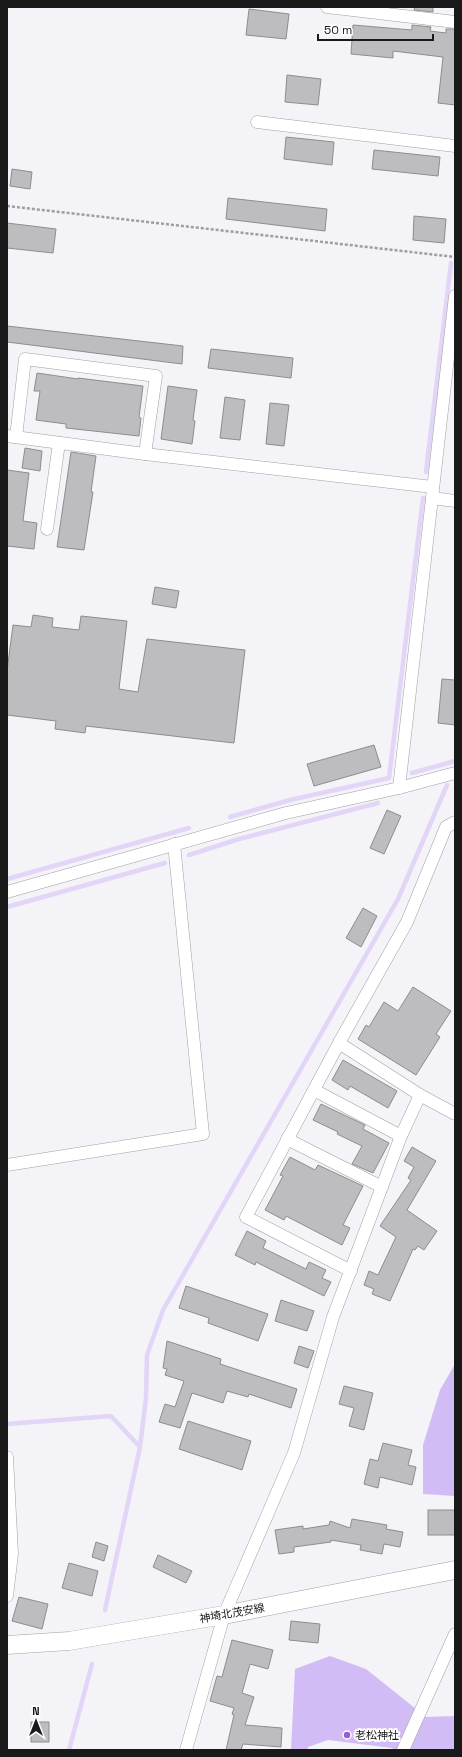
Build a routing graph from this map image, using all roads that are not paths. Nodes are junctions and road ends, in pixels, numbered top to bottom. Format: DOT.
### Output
graph roads {
  1 [pos="327,7"];
  2 [pos="386,10"];
  3 [pos="455,22"];
  4 [pos="257,122"];
  5 [pos="455,146"];
  6 [pos="455,296"];
  7 [pos="11,437"];
  8 [pos="59,443"];
  9 [pos="145,454"];
  10 [pos="432,493"];
  11 [pos="455,501"];
  12 [pos="47,529"];
  13 [pos="455,773"];
  14 [pos="399,788"];
  15 [pos="455,822"];
  16 [pos="174,844"];
  17 [pos="7,892"];
  18 [pos="340,1041"];
  19 [pos="314,1090"];
  20 [pos="420,1095"];
  21 [pos="455,1114"];
  22 [pos="401,1136"];
  23 [pos="287,1139"];
  24 [pos="7,1165"];
  25 [pos="382,1187"];
  26 [pos="350,1271"];
  27 [pos="7,1457"];
  28 [pos="455,1570"];
  29 [pos="7,1596"];
  30 [pos="224,1615"];
  31 [pos="455,1634"];
  32 [pos="7,1645"];
  33 [pos="186,1750"];
  34 [pos="403,1750"];
  1 -- 2 [label="street"];
  2 -- 3 [label="street"];
  4 -- 5 [label="street"];
  6 -- 10 [label="street"];
  7 -- 8 [label="street"];
  7 -- 9 [label="street"];
  8 -- 9 [label="street"];
  8 -- 12 [label="street"];
  9 -- 10 [label="street"];
  10 -- 11 [label="street"];
  10 -- 14 [label="street"];
  13 -- 14 [label="street"];
  14 -- 16 [label="street"];
  15 -- 18 [label="street"];
  16 -- 17 [label="street"];
  16 -- 24 [label="street"];
  18 -- 19 [label="street"];
  18 -- 20 [label="street"];
  19 -- 22 [label="street"];
  19 -- 23 [label="street"];
  20 -- 21 [label="street"];
  20 -- 22 [label="street"];
  22 -- 25 [label="street"];
  23 -- 25 [label="street"];
  23 -- 26 [label="street"];
  25 -- 26 [label="street"];
  26 -- 30 [label="street"];
  27 -- 29 [label="street"];
  28 -- 30 [label="main road, 神埼北茂安線"];
  30 -- 32 [label="main road, 神埼北茂安線"];
  30 -- 33 [label="street"];
  31 -- 34 [label="street"];
}
